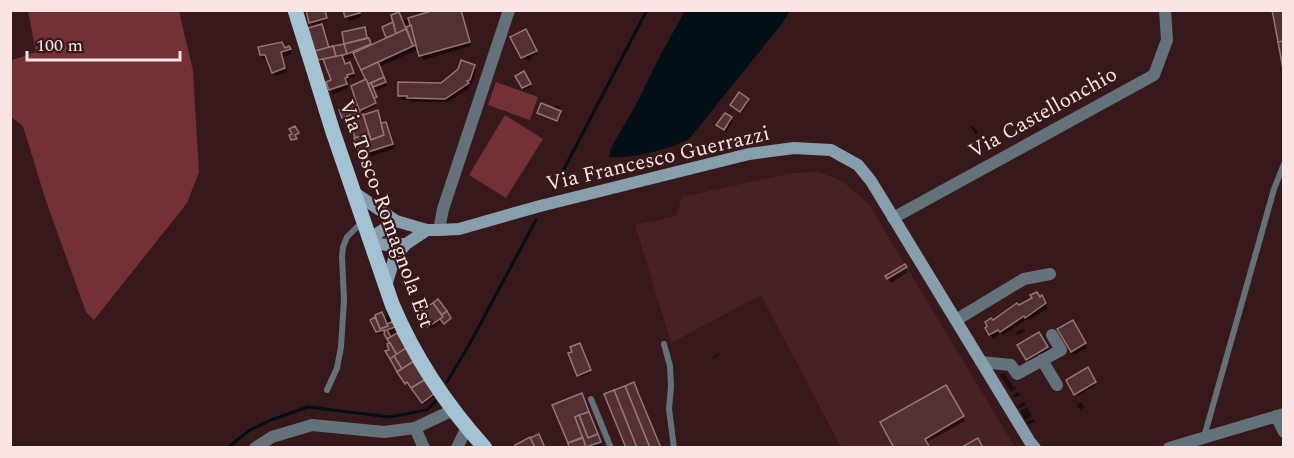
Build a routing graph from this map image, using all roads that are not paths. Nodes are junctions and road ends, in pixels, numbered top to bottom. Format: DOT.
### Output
graph roads {
  1 [pos="296,10"];
  2 [pos="509,10"];
  3 [pos="1165,10"];
  4 [pos="1284,164"];
  5 [pos="355,193"];
  6 [pos="893,218"];
  7 [pos="364,220"];
  8 [pos="396,221"];
  9 [pos="433,230"];
  10 [pos="371,242"];
  11 [pos="406,244"];
  12 [pos="1050,274"];
  13 [pos="386,286"];
  14 [pos="956,320"];
  15 [pos="1052,335"];
  16 [pos="664,344"];
  17 [pos="1042,360"];
  18 [pos="981,362"];
  19 [pos="1057,385"];
  20 [pos="327,390"];
  21 [pos="591,399"];
  22 [pos="453,410"];
  23 [pos="1280,415"];
  24 [pos="467,427"];
  25 [pos="415,428"];
  26 [pos="1284,432"];
  27 [pos="1204,438"];
  28 [pos="255,447"];
  29 [pos="424,447"];
  30 [pos="457,447"];
  31 [pos="485,447"];
  32 [pos="611,447"];
  33 [pos="674,447"];
  34 [pos="1035,447"];
  35 [pos="1169,447"];
  1 -- 5 [label="main road, Via Tosco-Romagnola Est"];
  2 -- 9 [label="street"];
  3 -- 6 [label="street, Via Castellonchio"];
  4 -- 27 [label="lane"];
  5 -- 7 [label="main road, Via Tosco-Romagnola Est"];
  5 -- 8 [label="main road, Via Francesco Guerrazzi"];
  6 -- 9 [label="main road, Via Francesco Guerrazzi"];
  6 -- 14 [label="main road, Via Francesco Guerrazzi"];
  7 -- 10 [label="main road, Via Tosco-Romagnola Est"];
  7 -- 20 [label="lane"];
  8 -- 9 [label="main road, Via Francesco Guerrazzi"];
  8 -- 10 [label="main road"];
  9 -- 11 [label="main road, Via Francesco Guerrazzi"];
  10 -- 11 [label="main road"];
  10 -- 13 [label="main road, Via Tosco-Romagnola Est"];
  11 -- 13 [label="main road, Via Francesco Guerrazzi"];
  12 -- 14 [label="street"];
  13 -- 22 [label="main road, Via Tosco-Romagnola Est"];
  14 -- 18 [label="main road, Via Francesco Guerrazzi"];
  15 -- 17 [label="street"];
  16 -- 33 [label="lane"];
  17 -- 18 [label="street"];
  17 -- 19 [label="street"];
  18 -- 34 [label="main road, Via Francesco Guerrazzi"];
  21 -- 32 [label="lane"];
  22 -- 24 [label="main road, Via Tosco-Romagnola Est"];
  22 -- 25 [label="street"];
  23 -- 26 [label="street"];
  23 -- 27 [label="street"];
  24 -- 30 [label="street"];
  24 -- 31 [label="main road, Via Tosco-Romagnola Est"];
  25 -- 28 [label="street"];
  25 -- 29 [label="street"];
  27 -- 35 [label="street"];
}
